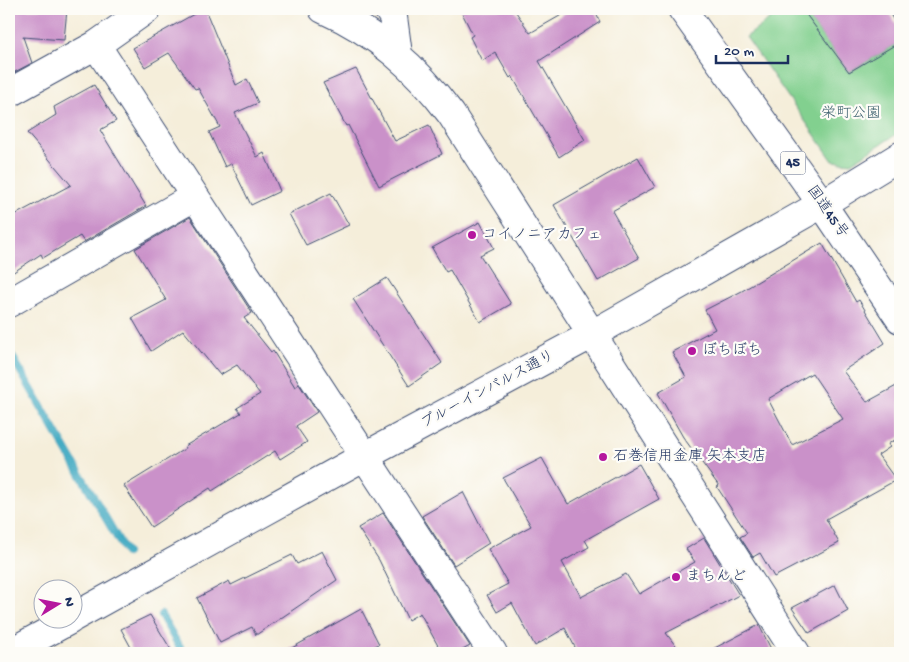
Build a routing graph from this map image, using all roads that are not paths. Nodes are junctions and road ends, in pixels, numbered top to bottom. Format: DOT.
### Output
graph roads {
  1 [pos="146,9"];
  2 [pos="323,9"];
  3 [pos="388,9"];
  4 [pos="682,9"];
  5 [pos="96,45"];
  6 [pos="398,54"];
  7 [pos="9,93"];
  8 [pos="900,156"];
  9 [pos="194,197"];
  10 [pos="822,204"];
  11 [pos="9,302"];
  12 [pos="900,319"];
  13 [pos="591,334"];
  14 [pos="364,456"];
  15 [pos="82,613"];
  16 [pos="51,630"];
  17 [pos="10,653"];
  18 [pos="493,653"];
  19 [pos="796,653"];
  1 -- 5 [label="main road"];
  2 -- 6 [label="main road"];
  3 -- 6 [label="main road"];
  4 -- 10 [label="main road, 国道45号 / 45"];
  5 -- 7 [label="main road"];
  5 -- 9 [label="main road"];
  6 -- 13 [label="main road"];
  8 -- 10 [label="main road, ブルーインパルス通り"];
  9 -- 11 [label="main road"];
  9 -- 14 [label="main road"];
  10 -- 12 [label="main road, 国道45号 / 45"];
  10 -- 13 [label="main road, ブルーインパルス通り"];
  13 -- 14 [label="main road, ブルーインパルス通り"];
  13 -- 19 [label="main road"];
  14 -- 15 [label="main road, ブルーインパルス通り"];
  14 -- 18 [label="main road"];
  16 -- 17 [label="main road, ブルーインパルス通り"];
}
